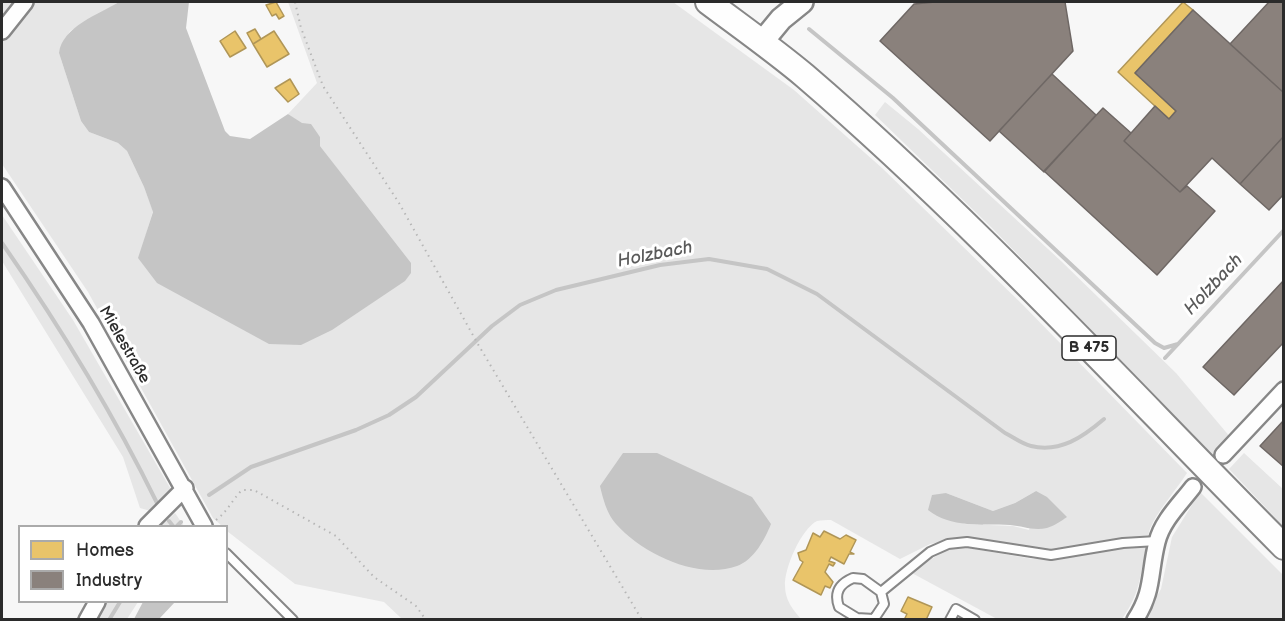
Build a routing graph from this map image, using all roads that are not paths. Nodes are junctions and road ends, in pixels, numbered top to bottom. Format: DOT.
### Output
graph roads {
  1 [pos="25,2"];
  2 [pos="708,2"];
  3 [pos="802,2"];
  4 [pos="2,31"];
  5 [pos="762,42"];
  6 [pos="2,187"];
  7 [pos="1284,390"];
  8 [pos="1223,455"];
  9 [pos="1194,487"];
  10 [pos="184,488"];
  11 [pos="148,525"];
  12 [pos="203,525"];
  13 [pos="1157,541"];
  14 [pos="1284,547"];
  15 [pos="228,555"];
  16 [pos="881,592"];
  17 [pos="96,603"];
  18 [pos="867,619"];
  19 [pos="87,620"];
  20 [pos="293,620"];
  21 [pos="950,620"];
  22 [pos="975,620"];
  23 [pos="1135,620"];
  1 -- 4 [label="street"];
  2 -- 5 [label="main road, B 475"];
  3 -- 5 [label="street"];
  5 -- 14 [label="main road, B 475"];
  6 -- 10 [label="street, Mielestraße"];
  7 -- 8 [label="street"];
  9 -- 13 [label="street"];
  10 -- 11 [label="street"];
  10 -- 12 [label="street, Mielestraße"];
  13 -- 16 [label="lane"];
  13 -- 23 [label="street"];
  15 -- 20 [label="lane"];
  16 -- 18 [label="lane"];
  16 -- 18 [label="lane"];
  17 -- 19 [label="street"];
  21 -- 22 [label="lane"];
}
